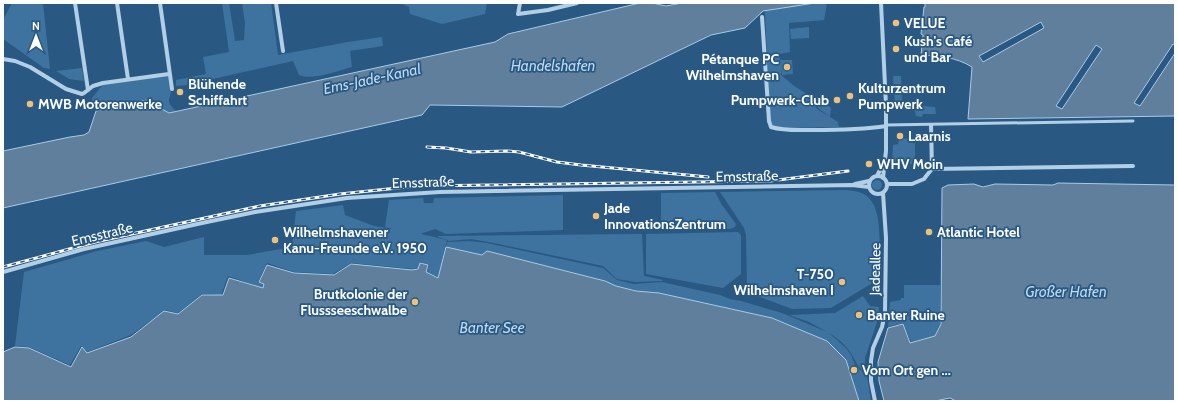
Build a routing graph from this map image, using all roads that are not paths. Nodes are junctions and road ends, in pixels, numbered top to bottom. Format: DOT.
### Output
graph roads {
  1 [pos="75,3"];
  2 [pos="117,3"];
  3 [pos="160,3"];
  4 [pos="276,3"];
  5 [pos="520,3"];
  6 [pos="577,3"];
  7 [pos="881,3"];
  8 [pos="762,17"];
  9 [pos="283,51"];
  10 [pos="3,59"];
  11 [pos="169,74"];
  12 [pos="128,79"];
  13 [pos="172,89"];
  14 [pos="88,90"];
  15 [pos="1133,121"];
  16 [pos="931,125"];
  17 [pos="886,126"];
  18 [pos="884,161"];
  19 [pos="1133,166"];
  20 [pos="932,169"];
  21 [pos="877,176"];
  22 [pos="883,178"];
  23 [pos="870,181"];
  24 [pos="887,184"];
  25 [pos="852,185"];
  26 [pos="869,187"];
  27 [pos="883,193"];
  28 [pos="877,194"];
  29 [pos="883,208"];
  30 [pos="3,272"];
  31 [pos="875,401"];
  1 -- 14 [label="street"];
  2 -- 12 [label="street"];
  3 -- 11 [label="street"];
  4 -- 9 [label="street"];
  5 -- 6 [label="street"];
  7 -- 17 [label="street"];
  8 -- 17 [label="street"];
  10 -- 14 [label="street"];
  11 -- 12 [label="street"];
  11 -- 13 [label="street"];
  12 -- 14 [label="street"];
  15 -- 16 [label="street"];
  16 -- 17 [label="street"];
  16 -- 20 [label="street"];
  17 -- 18 [label="street"];
  18 -- 21 [label="street"];
  18 -- 22 [label="street"];
  19 -- 20 [label="street"];
  20 -- 24 [label="street"];
  21 -- 22 [label="street"];
  21 -- 23 [label="street"];
  22 -- 24 [label="street"];
  23 -- 25 [label="street, Emsstraße"];
  23 -- 26 [label="street"];
  24 -- 27 [label="street"];
  25 -- 26 [label="street, Emsstraße"];
  25 -- 30 [label="street, Emsstraße"];
  26 -- 28 [label="street"];
  27 -- 28 [label="street"];
  27 -- 29 [label="street, Jadeallee"];
  28 -- 29 [label="street, Jadeallee"];
  29 -- 31 [label="street, Jadeallee"];
}
